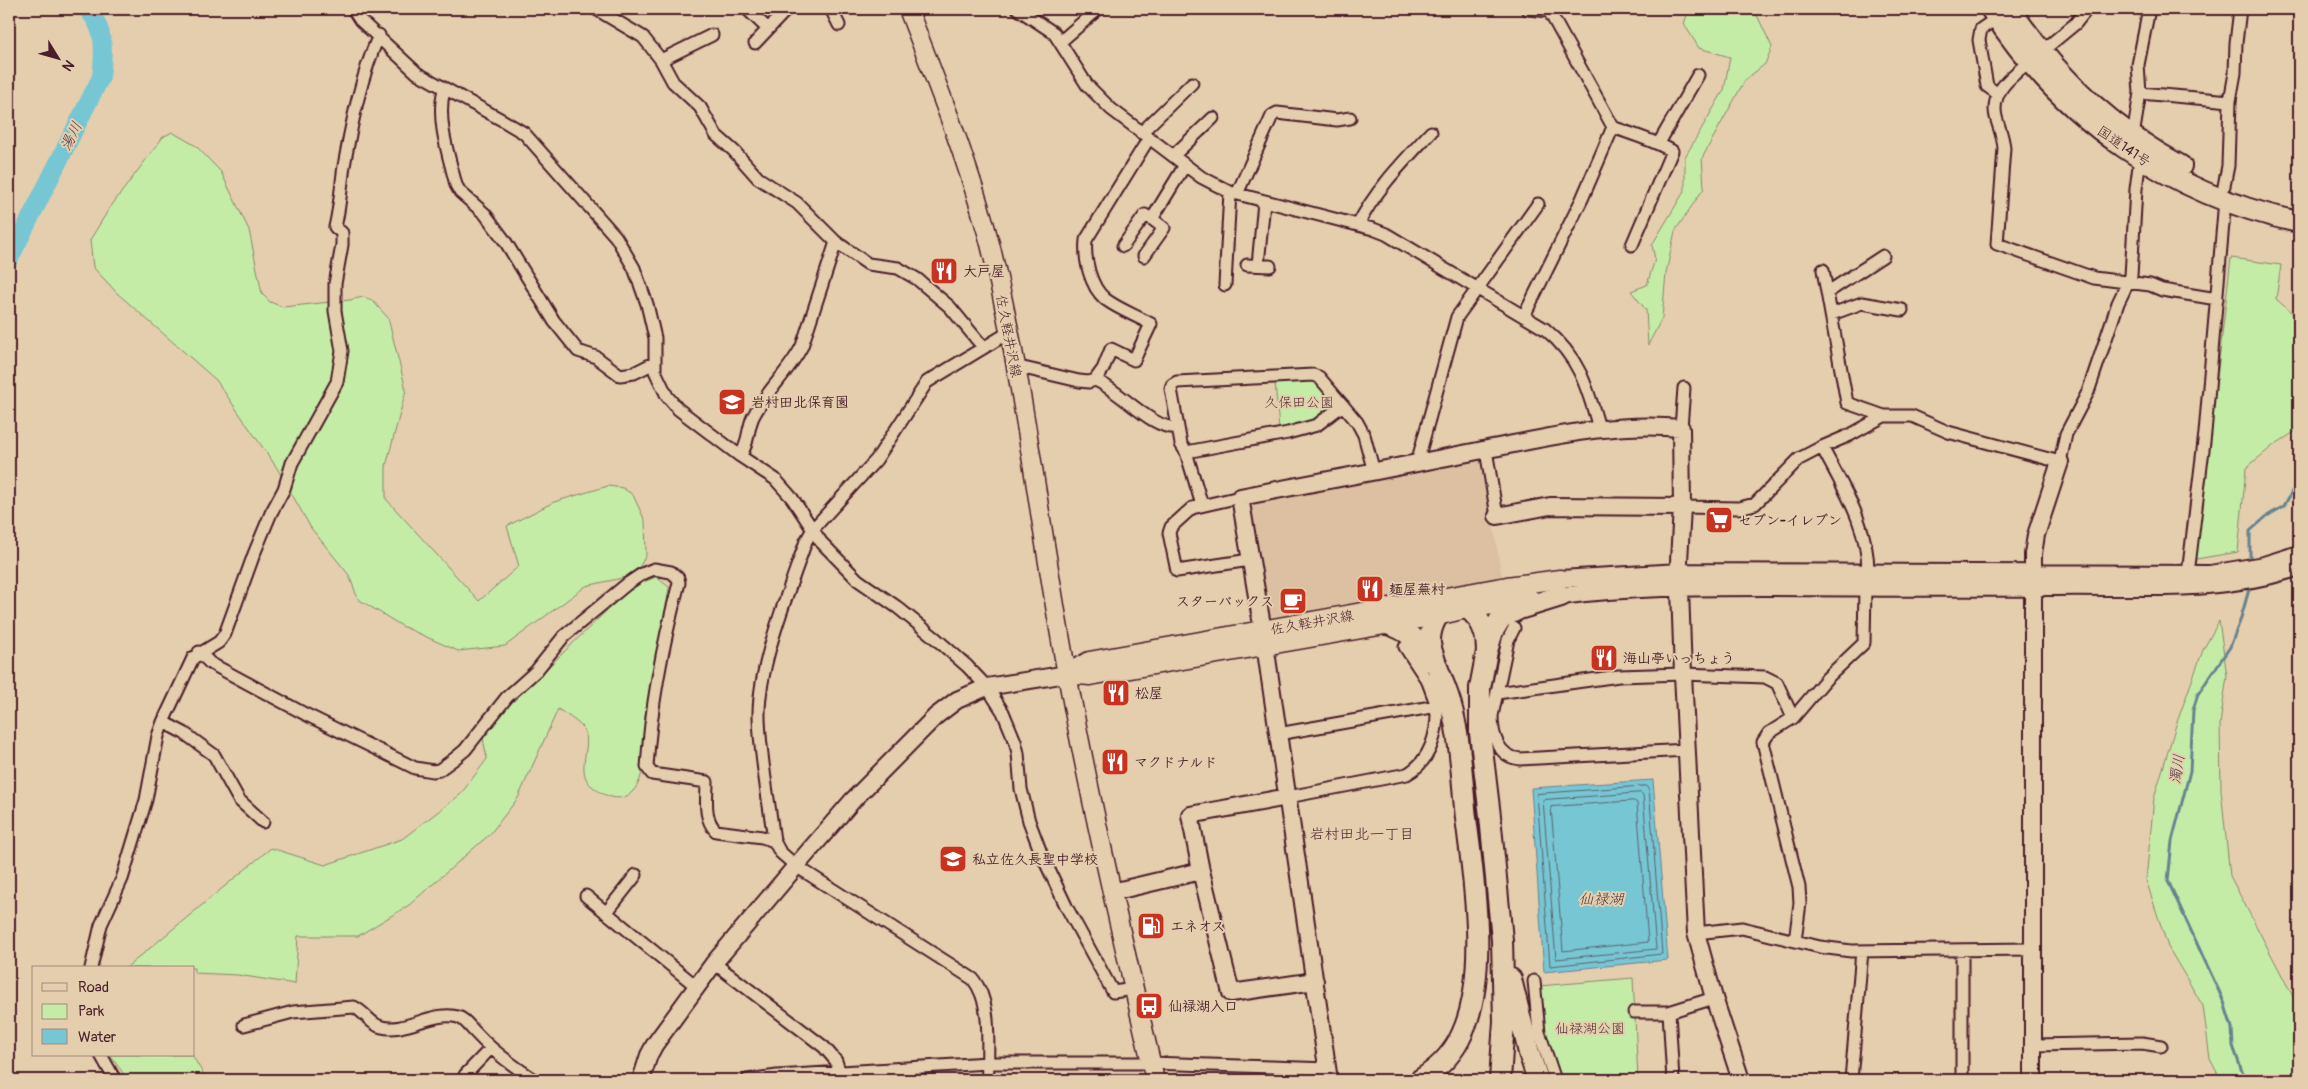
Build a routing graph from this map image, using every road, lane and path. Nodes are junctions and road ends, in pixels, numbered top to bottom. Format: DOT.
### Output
graph roads {
  1 [pos="353,9"];
  2 [pos="596,9"];
  3 [pos="747,9"];
  4 [pos="786,9"];
  5 [pos="831,9"];
  6 [pos="908,9"];
  7 [pos="1018,9"];
  8 [pos="1098,9"];
  9 [pos="1527,9"];
  10 [pos="2086,9"];
  11 [pos="2149,9"];
  12 [pos="2240,9"];
  13 [pos="1549,10"];
  14 [pos="1999,12"];
  15 [pos="1036,14"];
  16 [pos="839,24"];
  17 [pos="768,29"];
  18 [pos="379,35"];
  19 [pos="712,35"];
  20 [pos="1060,42"];
  21 [pos="755,44"];
  22 [pos="2035,57"];
  23 [pos="661,60"];
  24 [pos="1698,75"];
  25 [pos="1192,83"];
  26 [pos="444,90"];
  27 [pos="2140,93"];
  28 [pos="1998,94"];
  29 [pos="2230,101"];
  30 [pos="1213,118"];
  31 [pos="1350,118"];
  32 [pos="1613,127"];
  33 [pos="1431,132"];
  34 [pos="1145,136"];
  35 [pos="2133,136"];
  36 [pos="1659,143"];
  37 [pos="1173,156"];
  38 [pos="2142,160"];
  39 [pos="1185,165"];
  40 [pos="1233,193"];
  41 [pos="2224,193"];
  42 [pos="1264,202"];
  43 [pos="1538,204"];
  44 [pos="2299,209"];
  45 [pos="1152,219"];
  46 [pos="2299,222"];
  47 [pos="1358,225"];
  48 [pos="836,242"];
  49 [pos="1632,245"];
  50 [pos="1123,246"];
  51 [pos="1144,256"];
  52 [pos="1879,262"];
  53 [pos="1270,266"];
  54 [pos="1823,270"];
  55 [pos="2128,283"];
  56 [pos="1225,285"];
  57 [pos="1477,288"];
  58 [pos="1828,292"];
  59 [pos="2217,298"];
  60 [pos="1902,310"];
  61 [pos="1832,314"];
  62 [pos="1524,316"];
  63 [pos="1008,333"];
  64 [pos="983,347"];
  65 [pos="654,363"];
  66 [pos="1015,366"];
  67 [pos="1094,380"];
  68 [pos="1684,388"];
  69 [pos="1343,405"];
  70 [pos="1884,416"];
  71 [pos="1177,427"];
  72 [pos="1599,428"];
  73 [pos="1681,428"];
  74 [pos="1822,446"];
  75 [pos="1486,450"];
  76 [pos="1186,452"];
  77 [pos="740,456"];
  78 [pos="2060,462"];
  79 [pos="1417,463"];
  80 [pos="1374,472"];
  81 [pos="1240,497"];
  82 [pos="1202,505"];
  83 [pos="1682,507"];
  84 [pos="1497,516"];
  85 [pos="813,529"];
  86 [pos="2299,554"];
  87 [pos="1250,560"];
  88 [pos="2299,567"];
  89 [pos="2264,572"];
  90 [pos="2188,574"];
  91 [pos="2229,578"];
  92 [pos="1680,580"];
  93 [pos="1867,580"];
  94 [pos="2033,580"];
  95 [pos="1560,588"];
  96 [pos="1451,598"];
  97 [pos="1470,608"];
  98 [pos="1437,616"];
  99 [pos="1387,624"];
  100 [pos="1514,628"];
  101 [pos="1264,639"];
  102 [pos="1405,647"];
  103 [pos="1487,650"];
  104 [pos="200,652"];
  105 [pos="1066,674"];
  106 [pos="1683,674"];
  107 [pos="987,687"];
  108 [pos="1497,693"];
  109 [pos="1442,700"];
  110 [pos="1793,718"];
  111 [pos="163,722"];
  112 [pos="1278,734"];
  113 [pos="1687,750"];
  114 [pos="1288,797"];
  115 [pos="264,822"];
  116 [pos="774,841"];
  117 [pos="796,866"];
  118 [pos="1201,871"];
  119 [pos="636,875"];
  120 [pos="1475,884"];
  121 [pos="1112,892"];
  122 [pos="586,896"];
  123 [pos="606,913"];
  124 [pos="1696,934"];
  125 [pos="1502,940"];
  126 [pos="1795,941"];
  127 [pos="2034,949"];
  128 [pos="1962,950"];
  129 [pos="1862,951"];
  130 [pos="714,963"];
  131 [pos="91,966"];
  132 [pos="1315,981"];
  133 [pos="1534,981"];
  134 [pos="696,986"];
  135 [pos="1134,989"];
  136 [pos="1714,998"];
  137 [pos="1634,1012"];
  138 [pos="1669,1012"];
  139 [pos="244,1025"];
  140 [pos="2034,1045"];
  141 [pos="2161,1046"];
  142 [pos="490,1049"];
  143 [pos="102,1056"];
  144 [pos="988,1071"];
  145 [pos="1152,1071"];
  146 [pos="465,1076"];
  147 [pos="841,1076"];
  148 [pos="1329,1076"];
  149 [pos="115,1080"];
  150 [pos="535,1080"];
  151 [pos="641,1080"];
  152 [pos="747,1080"];
  153 [pos="1420,1080"];
  154 [pos="1488,1080"];
  155 [pos="1500,1080"];
  156 [pos="1538,1080"];
  157 [pos="1555,1080"];
  158 [pos="1673,1080"];
  159 [pos="1741,1080"];
  160 [pos="1851,1080"];
  161 [pos="1962,1080"];
  162 [pos="2034,1080"];
  1 -- 18 [label="street"];
  2 -- 23 [label="street"];
  3 -- 17 [label="street"];
  4 -- 17 [label="street"];
  5 -- 16 [label="street"];
  6 -- 63 [label="main road, 佐久軽井沢線"];
  7 -- 15 [label="street"];
  8 -- 20 [label="street"];
  9 -- 13 [label="street"];
  10 -- 22 [label="street"];
  11 -- 27 [label="street"];
  12 -- 29 [label="street"];
  13 -- 32 [label="street"];
  14 -- 22 [label="highway, 国道141号"];
  14 -- 28 [label="street"];
  15 -- 20 [label="street"];
  17 -- 21 [label="street"];
  18 -- 26 [label="street"];
  18 -- 104 [label="street"];
  19 -- 23 [label="street"];
  20 -- 34 [label="street"];
  22 -- 28 [label="street"];
  22 -- 35 [label="highway, 国道141号"];
  22 -- 38 [label="highway, 国道141号"];
  23 -- 48 [label="street"];
  24 -- 36 [label="street"];
  25 -- 34 [label="street"];
  26 -- 65 [label="street"];
  26 -- 65 [label="street"];
  27 -- 29 [label="street"];
  27 -- 35 [label="street"];
  28 -- 55 [label="street"];
  29 -- 41 [label="street"];
  30 -- 37 [label="street"];
  31 -- 40 [label="street"];
  32 -- 36 [label="street"];
  32 -- 62 [label="street"];
  33 -- 47 [label="street"];
  34 -- 37 [label="street"];
  34 -- 67 [label="street"];
  35 -- 41 [label="highway, 国道141号"];
  36 -- 49 [label="street"];
  37 -- 39 [label="street"];
  38 -- 41 [label="highway, 国道141号"];
  38 -- 55 [label="street"];
  39 -- 40 [label="street"];
  39 -- 45 [label="street"];
  40 -- 42 [label="street"];
  40 -- 56 [label="street"];
  41 -- 44 [label="highway, 国道141号"];
  41 -- 46 [label="highway, 国道141号"];
  41 -- 59 [label="street"];
  42 -- 47 [label="street"];
  42 -- 53 [label="street"];
  43 -- 57 [label="street"];
  45 -- 50 [label="street"];
  45 -- 51 [label="street"];
  47 -- 57 [label="street"];
  48 -- 64 [label="street"];
  48 -- 77 [label="street"];
  52 -- 58 [label="street"];
  54 -- 58 [label="street"];
  55 -- 59 [label="street"];
  55 -- 78 [label="street"];
  57 -- 62 [label="street"];
  57 -- 79 [label="street"];
  58 -- 61 [label="street"];
  59 -- 90 [label="street"];
  60 -- 61 [label="street"];
  61 -- 70 [label="street"];
  62 -- 72 [label="street"];
  63 -- 64 [label="street"];
  63 -- 66 [label="main road, 佐久軽井沢線"];
  64 -- 85 [label="street"];
  65 -- 77 [label="street"];
  66 -- 67 [label="street"];
  66 -- 105 [label="main road, 佐久軽井沢線"];
  67 -- 71 [label="street"];
  68 -- 73 [label="street"];
  69 -- 71 [label="street"];
  69 -- 76 [label="street"];
  69 -- 80 [label="street"];
  70 -- 74 [label="street"];
  70 -- 78 [label="street"];
  71 -- 76 [label="street"];
  72 -- 73 [label="street"];
  72 -- 75 [label="street"];
  73 -- 83 [label="street"];
  74 -- 83 [label="street"];
  74 -- 93 [label="street"];
  75 -- 79 [label="street"];
  75 -- 84 [label="street"];
  76 -- 82 [label="street"];
  77 -- 85 [label="street"];
  78 -- 94 [label="street"];
  79 -- 80 [label="street"];
  80 -- 81 [label="street"];
  81 -- 82 [label="street"];
  81 -- 87 [label="street"];
  82 -- 87 [label="street"];
  83 -- 84 [label="street"];
  83 -- 92 [label="street"];
  85 -- 107 [label="street"];
  85 -- 116 [label="street"];
  86 -- 89 [label="street"];
  87 -- 101 [label="street"];
  88 -- 89 [label="street"];
  89 -- 91 [label="street"];
  90 -- 91 [label="street"];
  90 -- 94 [label="street"];
  91 -- 94 [label="street"];
  92 -- 93 [label="street"];
  92 -- 95 [label="street"];
  92 -- 106 [label="street"];
  93 -- 94 [label="street"];
  93 -- 110 [label="street"];
  94 -- 127 [label="street"];
  95 -- 96 [label="main road, 佐久軽井沢線"];
  95 -- 97 [label="main road, 佐久軽井沢線"];
  95 -- 103 [label="highway"];
  96 -- 97 [label="highway"];
  96 -- 98 [label="highway"];
  96 -- 101 [label="main road, 佐久軽井沢線"];
  97 -- 98 [label="main road, 佐久軽井沢線"];
  97 -- 103 [label="highway"];
  98 -- 99 [label="main road, 佐久軽井沢線"];
  98 -- 109 [label="highway"];
  99 -- 101 [label="main road, 佐久軽井沢線"];
  99 -- 109 [label="highway"];
  100 -- 108 [label="street"];
  101 -- 105 [label="main road, 佐久軽井沢線"];
  101 -- 112 [label="street"];
  102 -- 109 [label="street"];
  103 -- 125 [label="highway"];
  104 -- 111 [label="street"];
  104 -- 116 [label="street"];
  105 -- 107 [label="street"];
  105 -- 121 [label="main road, 佐久軽井沢線"];
  106 -- 108 [label="street"];
  106 -- 110 [label="street"];
  106 -- 113 [label="street"];
  107 -- 117 [label="street"];
  107 -- 135 [label="street"];
  108 -- 113 [label="street"];
  109 -- 112 [label="street"];
  109 -- 114 [label="street"];
  109 -- 120 [label="highway"];
  110 -- 126 [label="street"];
  111 -- 115 [label="street"];
  111 -- 131 [label="street"];
  112 -- 114 [label="street"];
  113 -- 124 [label="street"];
  114 -- 118 [label="street"];
  114 -- 132 [label="street"];
  116 -- 117 [label="street"];
  117 -- 130 [label="street"];
  117 -- 144 [label="street"];
  118 -- 121 [label="street"];
  118 -- 132 [label="street"];
  119 -- 123 [label="street"];
  120 -- 153 [label="highway"];
  120 -- 154 [label="highway"];
  121 -- 135 [label="main road, 佐久軽井沢線"];
  122 -- 123 [label="street"];
  123 -- 134 [label="street"];
  124 -- 126 [label="street"];
  124 -- 136 [label="street"];
  125 -- 155 [label="highway"];
  125 -- 156 [label="highway"];
  126 -- 129 [label="street"];
  127 -- 128 [label="street"];
  127 -- 140 [label="street"];
  128 -- 129 [label="street"];
  128 -- 161 [label="street"];
  129 -- 160 [label="street"];
  130 -- 134 [label="street"];
  130 -- 147 [label="street"];
  132 -- 148 [label="street"];
  133 -- 157 [label="street"];
  134 -- 151 [label="street"];
  135 -- 145 [label="main road, 佐久軽井沢線"];
  136 -- 138 [label="street"];
  136 -- 159 [label="street"];
  137 -- 138 [label="street"];
  138 -- 158 [label="street"];
  139 -- 142 [label="street"];
  140 -- 141 [label="street"];
  140 -- 162 [label="street"];
  142 -- 146 [label="street"];
  142 -- 150 [label="street"];
  143 -- 149 [label="street"];
  144 -- 145 [label="street"];
  144 -- 147 [label="street"];
  145 -- 148 [label="street"];
  147 -- 152 [label="street"];
}
